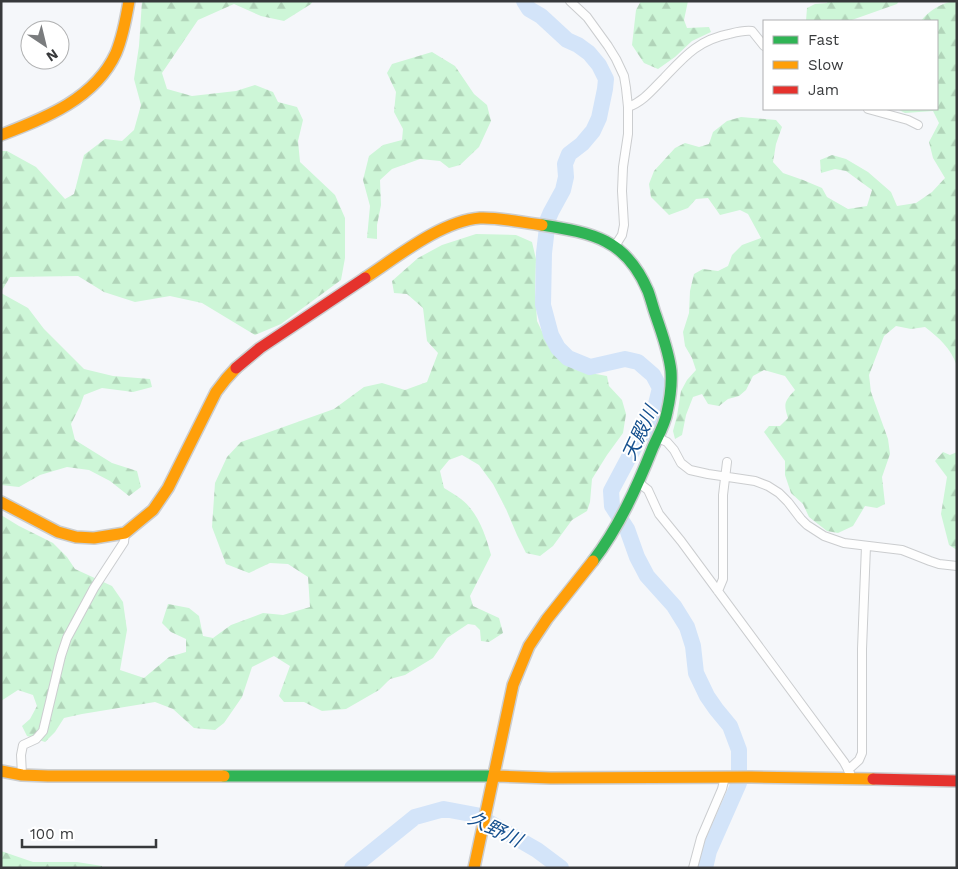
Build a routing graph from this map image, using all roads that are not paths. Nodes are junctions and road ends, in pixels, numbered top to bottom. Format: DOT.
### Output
graph roads {
  1 [pos="129,1"];
  2 [pos="570,1"];
  3 [pos="763,45"];
  4 [pos="628,107"];
  5 [pos="872,110"];
  6 [pos="918,125"];
  7 [pos="1,135"];
  8 [pos="615,246"];
  9 [pos="658,438"];
  10 [pos="727,462"];
  11 [pos="725,477"];
  12 [pos="639,483"];
  13 [pos="1,502"];
  14 [pos="125,533"];
  15 [pos="866,546"];
  16 [pos="957,566"];
  17 [pos="718,591"];
  18 [pos="1,771"];
  19 [pos="22,775"];
  20 [pos="850,775"];
  21 [pos="493,776"];
  22 [pos="729,777"];
  23 [pos="957,781"];
  24 [pos="474,868"];
  25 [pos="693,868"];
  1 -- 7 [label="street"];
  2 -- 4 [label="street"];
  3 -- 4 [label="street"];
  4 -- 8 [label="street"];
  5 -- 6 [label="street"];
  8 -- 9 [label="street"];
  8 -- 14 [label="street"];
  9 -- 11 [label="street"];
  9 -- 12 [label="street"];
  10 -- 11 [label="street"];
  11 -- 15 [label="street"];
  11 -- 17 [label="street"];
  12 -- 17 [label="street"];
  12 -- 21 [label="street"];
  13 -- 14 [label="street"];
  14 -- 19 [label="street"];
  15 -- 16 [label="street"];
  15 -- 20 [label="street"];
  17 -- 20 [label="street"];
  18 -- 19 [label="street"];
  19 -- 21 [label="street"];
  20 -- 22 [label="street"];
  20 -- 23 [label="street"];
  21 -- 22 [label="street"];
  21 -- 24 [label="street"];
  22 -- 25 [label="street"];
}
